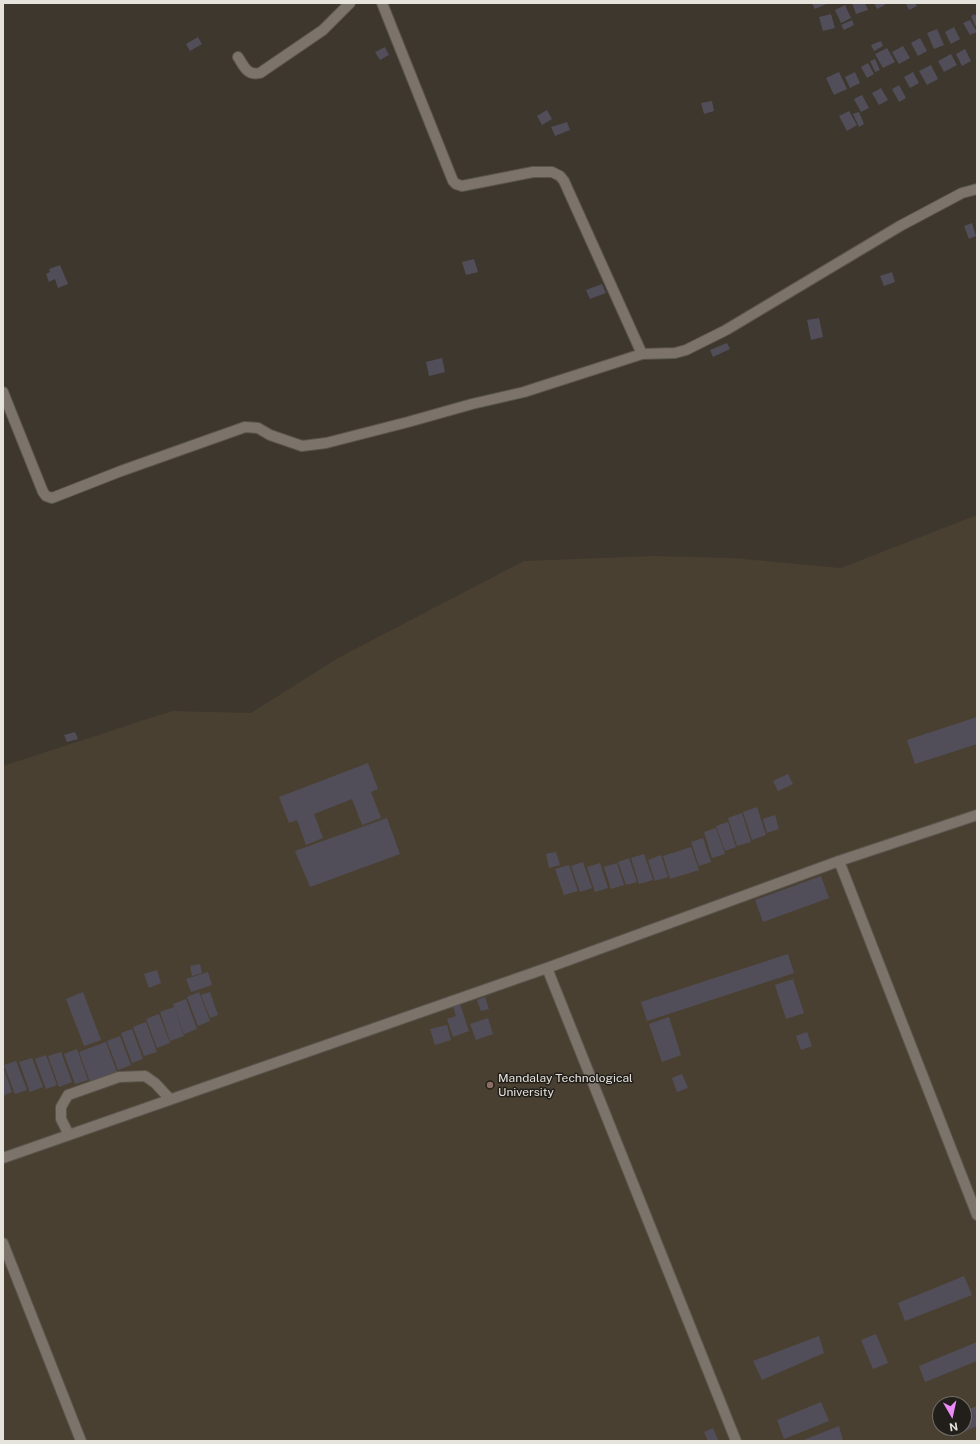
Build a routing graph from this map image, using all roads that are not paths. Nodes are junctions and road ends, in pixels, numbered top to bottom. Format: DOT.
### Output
graph roads {
  1 [pos="350,3"];
  2 [pos="382,3"];
  3 [pos="238,57"];
  4 [pos="977,189"];
  5 [pos="642,354"];
  6 [pos="3,392"];
  7 [pos="977,815"];
  8 [pos="839,861"];
  9 [pos="547,968"];
  10 [pos="170,1099"];
  11 [pos="69,1135"];
  12 [pos="3,1158"];
  13 [pos="977,1215"];
  14 [pos="3,1243"];
  15 [pos="81,1441"];
  16 [pos="736,1441"];
  1 -- 3 [label="street"];
  2 -- 5 [label="street"];
  4 -- 5 [label="street"];
  5 -- 6 [label="street"];
  7 -- 8 [label="street"];
  8 -- 9 [label="street"];
  8 -- 13 [label="street"];
  9 -- 10 [label="street"];
  9 -- 16 [label="street"];
  10 -- 11 [label="street"];
  10 -- 11 [label="street"];
  11 -- 12 [label="street"];
  14 -- 15 [label="street"];
}
